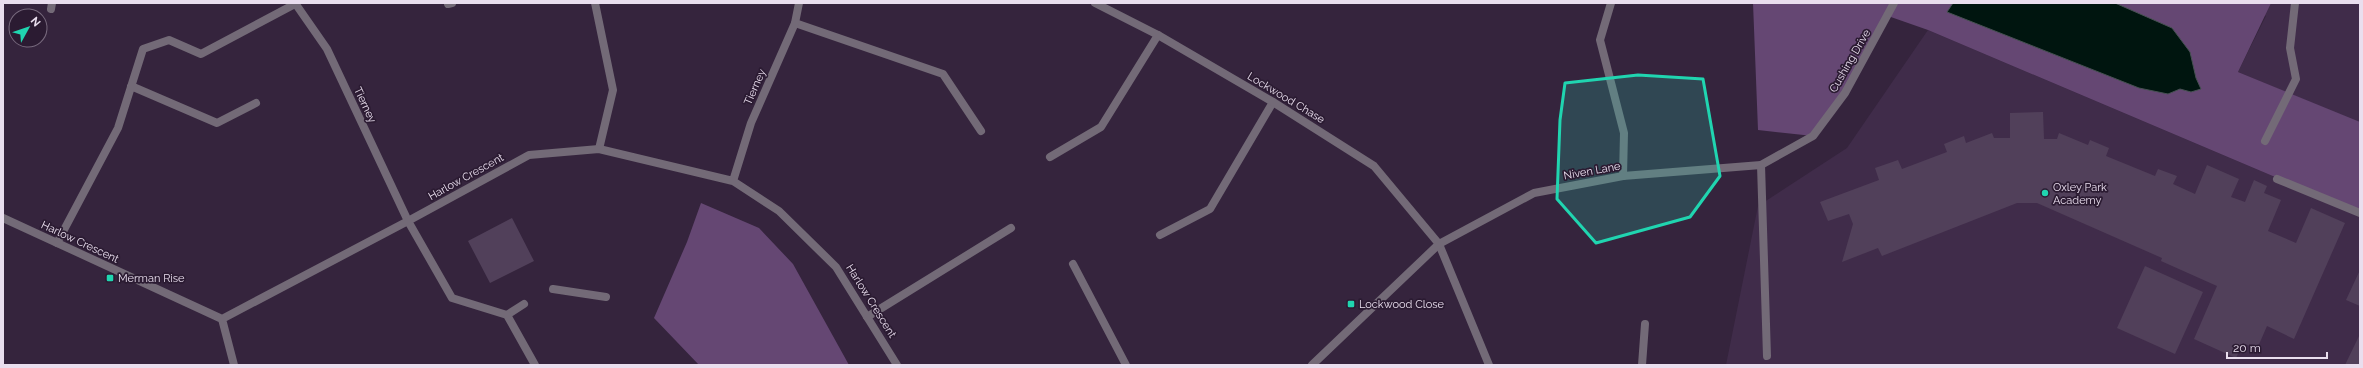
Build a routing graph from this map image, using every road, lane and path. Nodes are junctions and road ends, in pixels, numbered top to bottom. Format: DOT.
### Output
graph roads {
  1 [pos="295,3"];
  2 [pos="595,3"];
  3 [pos="799,3"];
  4 [pos="1095,3"];
  5 [pos="1611,3"];
  6 [pos="1894,3"];
  7 [pos="2295,3"];
  8 [pos="795,23"];
  9 [pos="1158,35"];
  10 [pos="131,86"];
  11 [pos="1273,102"];
  12 [pos="256,103"];
  13 [pos="981,131"];
  14 [pos="2265,141"];
  15 [pos="599,149"];
  16 [pos="1050,157"];
  17 [pos="1761,165"];
  18 [pos="1623,176"];
  19 [pos="2277,179"];
  20 [pos="733,181"];
  21 [pos="2360,213"];
  22 [pos="3,218"];
  23 [pos="408,221"];
  24 [pos="1010,228"];
  25 [pos="1160,235"];
  26 [pos="57,243"];
  27 [pos="1439,244"];
  28 [pos="1073,264"];
  29 [pos="553,289"];
  30 [pos="606,297"];
  31 [pos="524,304"];
  32 [pos="507,315"];
  33 [pos="868,317"];
  34 [pos="222,319"];
  35 [pos="1645,324"];
  36 [pos="1767,356"];
  37 [pos="234,365"];
  38 [pos="535,365"];
  39 [pos="897,365"];
  40 [pos="1126,365"];
  41 [pos="1312,365"];
  42 [pos="1489,365"];
  43 [pos="1642,365"];
  1 -- 10 [label="street"];
  1 -- 23 [label="street, Tierney"];
  2 -- 15 [label="street"];
  3 -- 8 [label="street, Tierney"];
  4 -- 9 [label="street, Lockwood Chase"];
  5 -- 18 [label="street"];
  6 -- 17 [label="street, Cushing Drive"];
  7 -- 14 [label="street"];
  8 -- 13 [label="street"];
  8 -- 20 [label="street, Tierney"];
  9 -- 11 [label="street, Lockwood Chase"];
  9 -- 16 [label="street"];
  10 -- 12 [label="street"];
  10 -- 26 [label="street"];
  11 -- 25 [label="street"];
  11 -- 27 [label="street, Lockwood Chase"];
  15 -- 20 [label="street, Harlow Crescent"];
  15 -- 23 [label="street, Harlow Crescent"];
  17 -- 18 [label="street, Niven Lane"];
  17 -- 36 [label="street"];
  18 -- 27 [label="street, Niven Lane"];
  19 -- 21 [label="street"];
  20 -- 33 [label="street, Harlow Crescent"];
  22 -- 26 [label="street, Harlow Crescent"];
  23 -- 32 [label="street, Tierney"];
  23 -- 34 [label="street, Harlow Crescent"];
  24 -- 33 [label="street"];
  26 -- 34 [label="street, Harlow Crescent"];
  27 -- 41 [label="street"];
  27 -- 42 [label="street, Lockwood Chase"];
  28 -- 40 [label="street"];
  29 -- 30 [label="street"];
  31 -- 32 [label="street"];
  32 -- 38 [label="street"];
  33 -- 39 [label="street, Harlow Crescent"];
  34 -- 37 [label="street"];
  35 -- 43 [label="street"];
}
